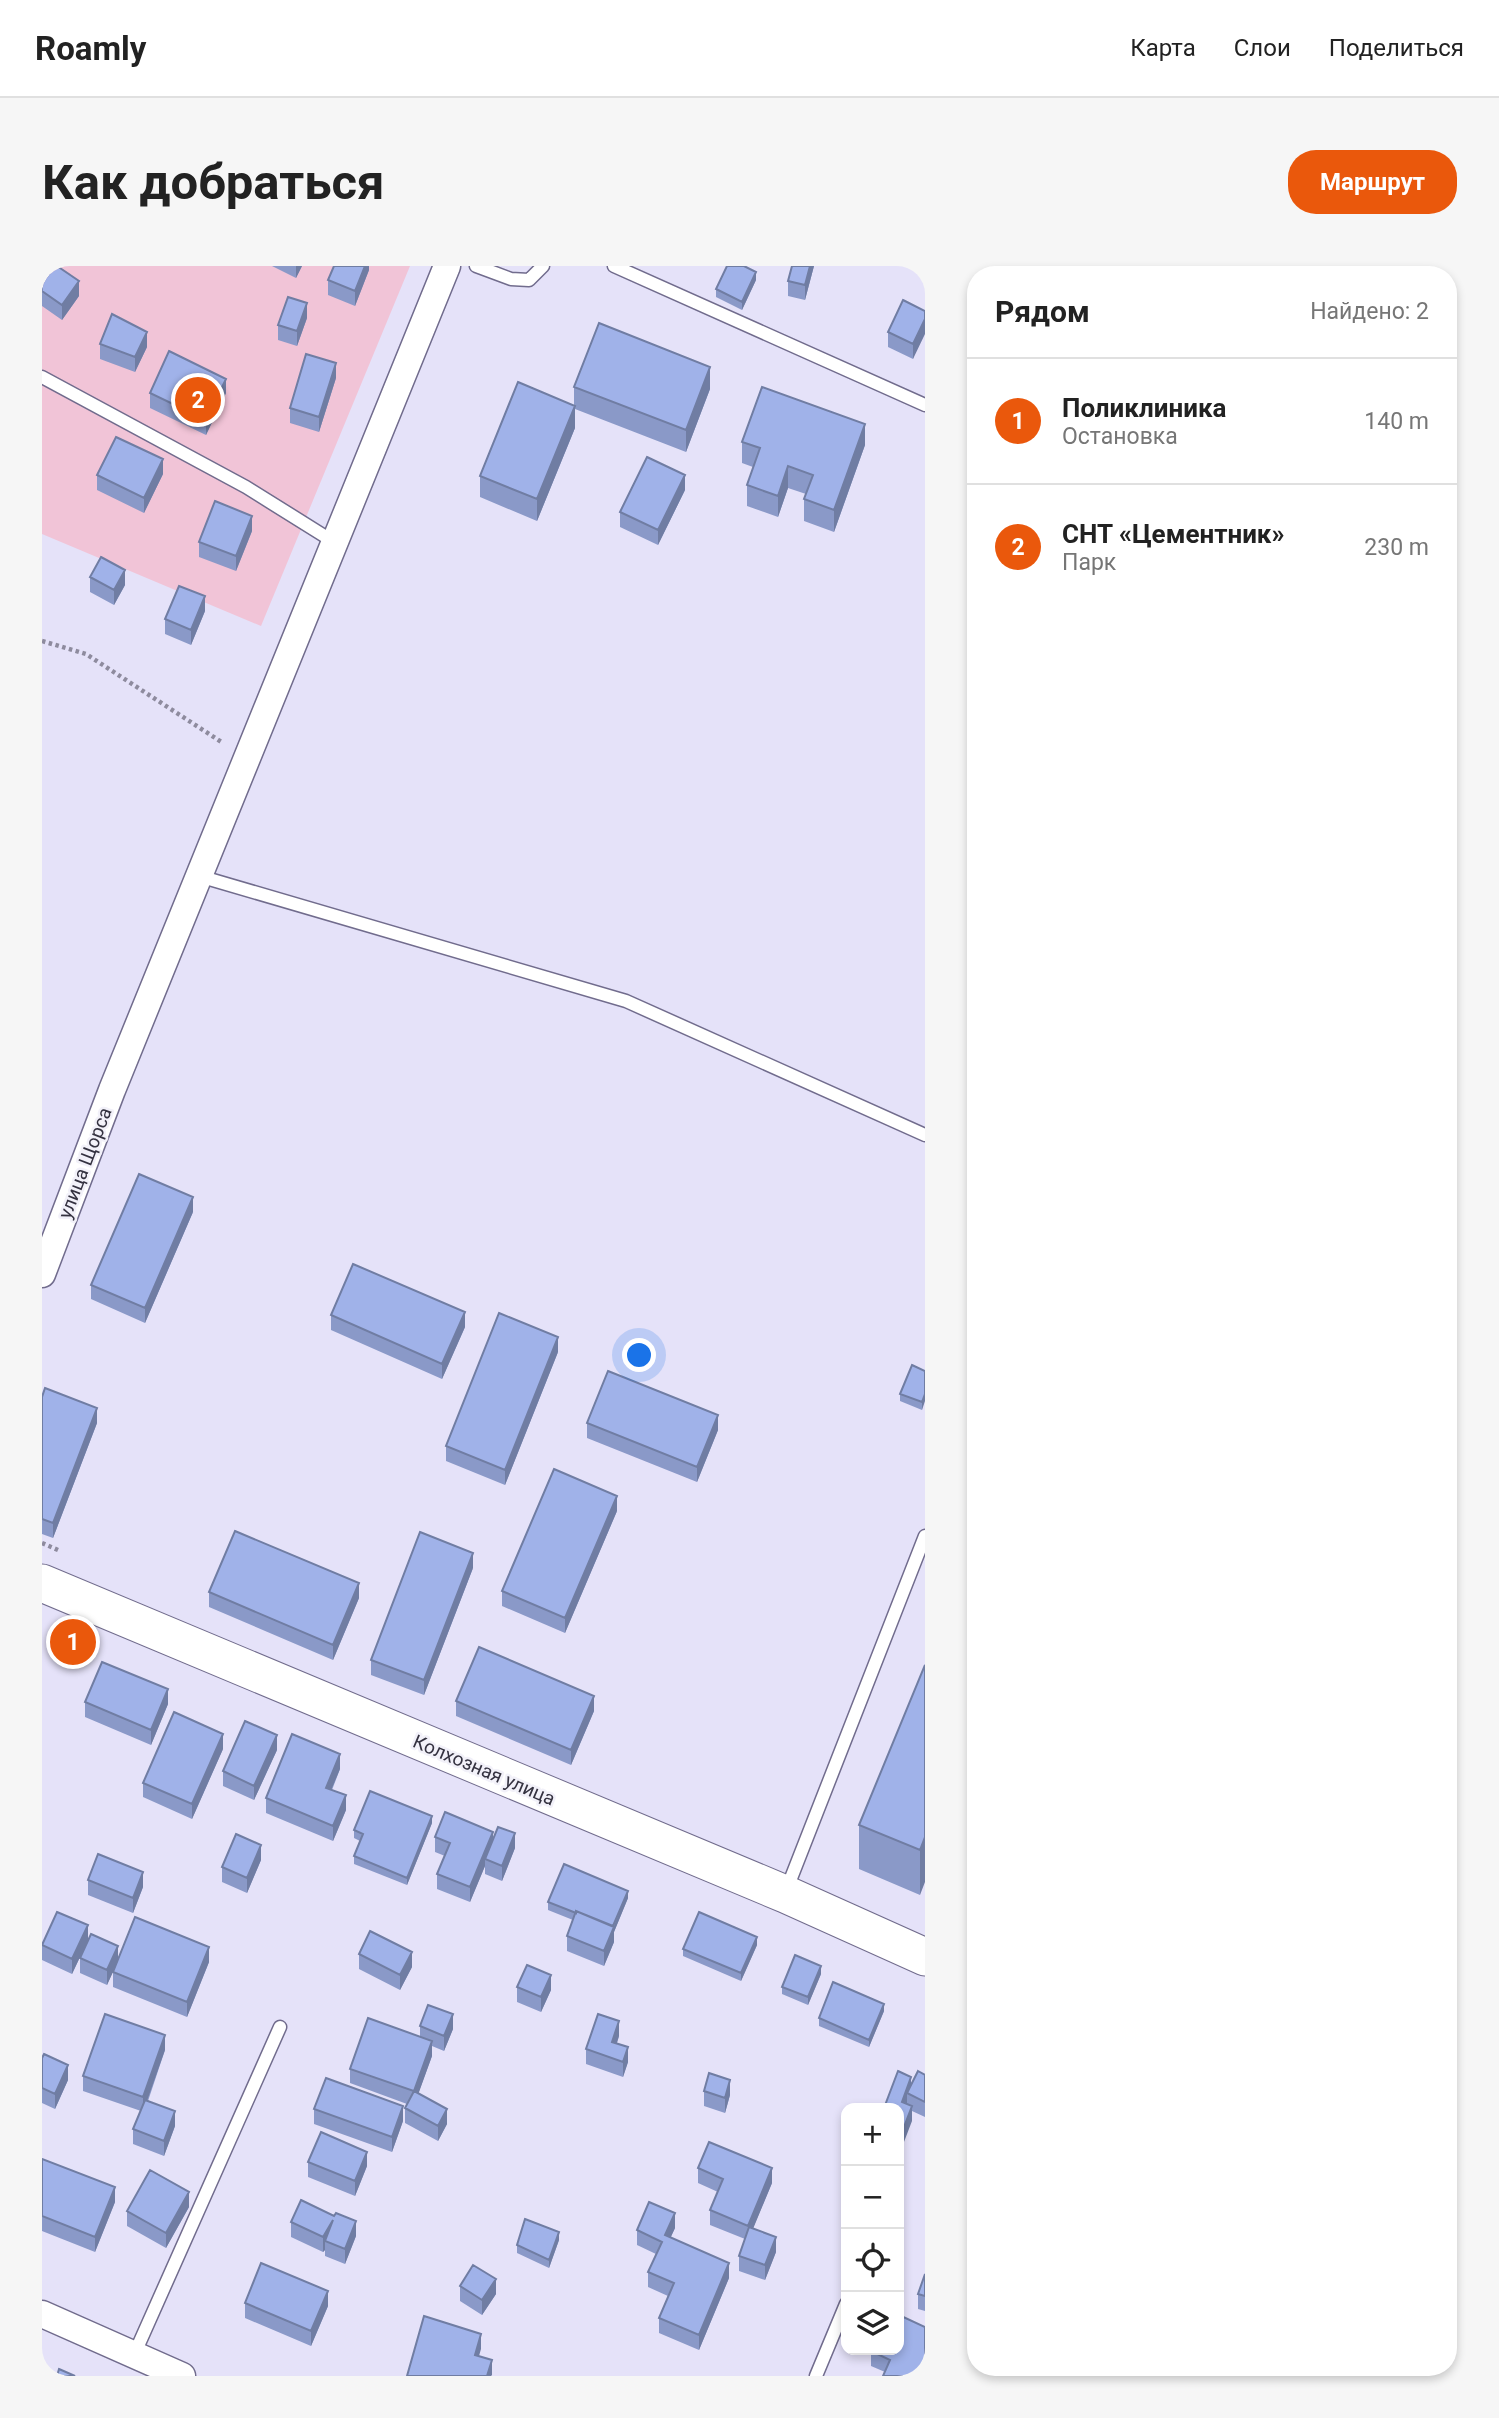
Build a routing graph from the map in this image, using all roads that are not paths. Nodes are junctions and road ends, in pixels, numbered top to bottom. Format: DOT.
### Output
graph roads {
  1 [pos="447,266"];
  2 [pos="476,266"];
  3 [pos="543,266"];
  4 [pos="614,266"];
  5 [pos="42,377"];
  6 [pos="925,405"];
  7 [pos="334,542"];
  8 [pos="199,876"];
  9 [pos="925,1135"];
  10 [pos="42,1275"];
  11 [pos="925,1536"];
  12 [pos="42,1583"];
  13 [pos="785,1894"];
  14 [pos="925,1957"];
  15 [pos="280,2027"];
  16 [pos="42,2314"];
  17 [pos="841,2316"];
  18 [pos="134,2355"];
  19 [pos="182,2376"];
  20 [pos="816,2376"];
  1 -- 7 [label="street, улица Щорса"];
  2 -- 3 [label="lane"];
  4 -- 6 [label="lane"];
  5 -- 7 [label="lane"];
  7 -- 8 [label="street, улица Щорса"];
  8 -- 9 [label="lane"];
  8 -- 10 [label="street, улица Щорса"];
  11 -- 13 [label="lane"];
  12 -- 13 [label="street, Колхозная улица"];
  13 -- 14 [label="street, Колхозная улица"];
  15 -- 18 [label="lane"];
  16 -- 18 [label="street"];
  17 -- 20 [label="lane"];
  18 -- 19 [label="street"];
}
